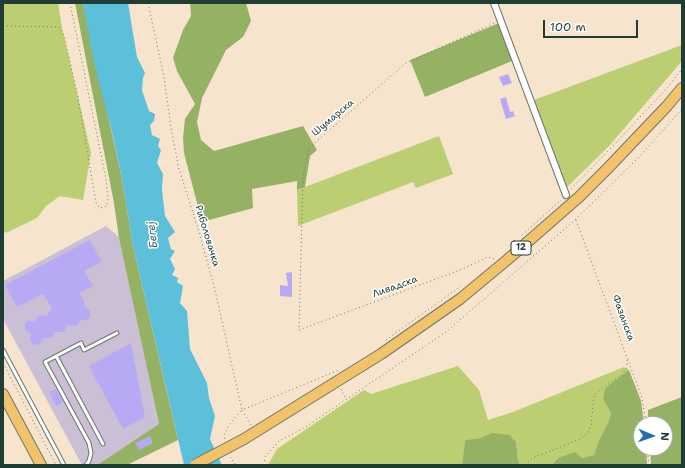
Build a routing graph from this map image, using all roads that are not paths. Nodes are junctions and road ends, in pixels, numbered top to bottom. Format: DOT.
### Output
graph roads {
  1 [pos="494,3"];
  2 [pos="682,88"];
  3 [pos="566,195"];
  4 [pos="117,333"];
  5 [pos="3,350"];
  6 [pos="56,356"];
  7 [pos="3,394"];
  8 [pos="103,444"];
  9 [pos="42,464"];
  10 [pos="64,465"];
  11 [pos="86,465"];
  12 [pos="195,465"];
  1 -- 3 [label="street"];
  2 -- 12 [label="main road, 12, bridge"];
  4 -- 6 [label="lane"];
  5 -- 10 [label="lane"];
  6 -- 8 [label="lane"];
  6 -- 11 [label="lane"];
  7 -- 9 [label="main road"];
}
